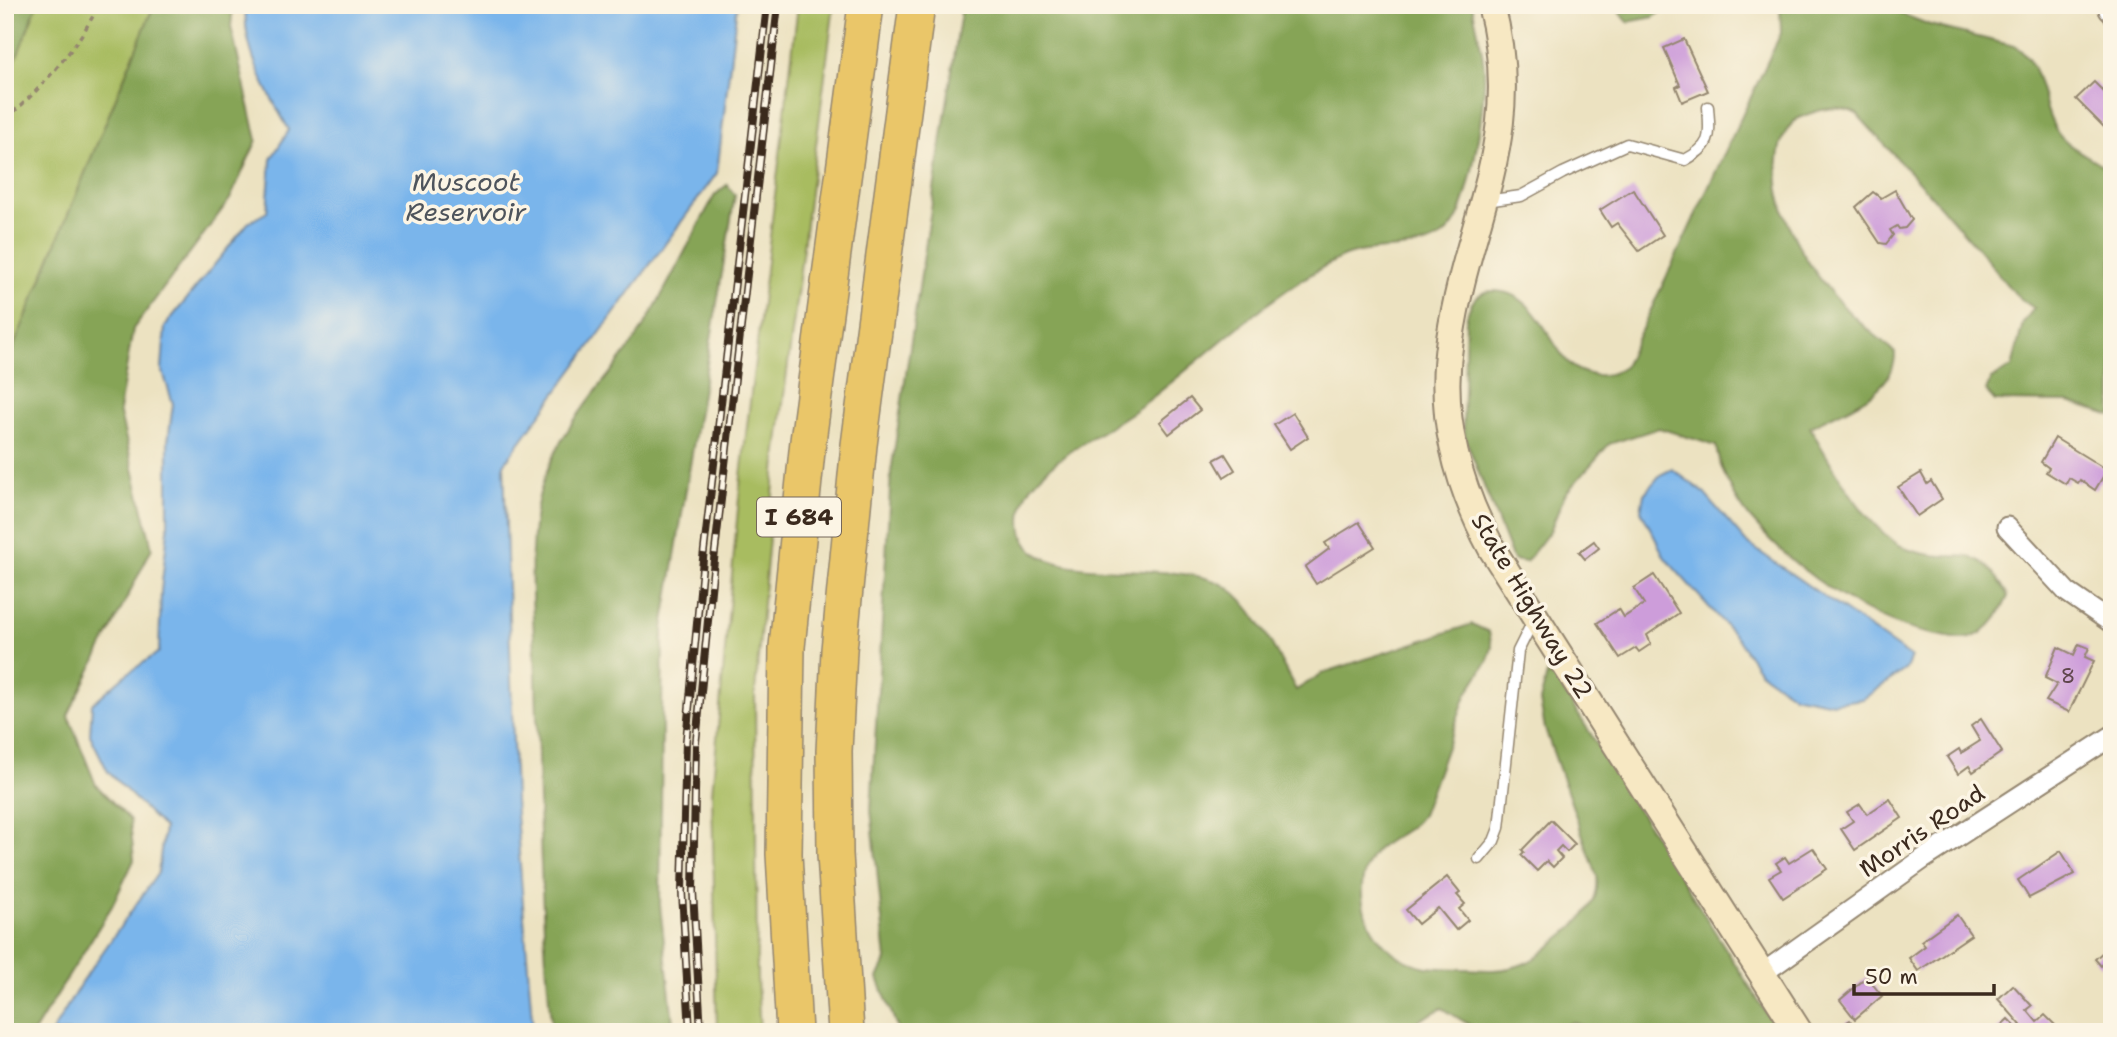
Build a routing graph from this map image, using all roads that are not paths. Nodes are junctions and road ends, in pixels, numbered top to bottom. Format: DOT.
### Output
graph roads {
  1 [pos="866,5"];
  2 [pos="917,5"];
  3 [pos="1491,5"];
  4 [pos="1708,107"];
  5 [pos="1485,201"];
  6 [pos="2007,527"];
  7 [pos="1535,617"];
  8 [pos="2112,623"];
  9 [pos="2112,736"];
  10 [pos="1479,859"];
  11 [pos="1763,973"];
  12 [pos="794,1032"];
  13 [pos="846,1032"];
  14 [pos="1799,1032"];
  1 -- 12 [label="highway, I 684"];
  2 -- 13 [label="highway, I 684"];
  3 -- 5 [label="main road, State Highway 22"];
  4 -- 5 [label="lane"];
  5 -- 7 [label="main road, State Highway 22"];
  6 -- 8 [label="street"];
  7 -- 10 [label="lane"];
  7 -- 11 [label="main road, State Highway 22"];
  9 -- 11 [label="street, Morris Road"];
  11 -- 14 [label="main road, State Highway 22"];
}
